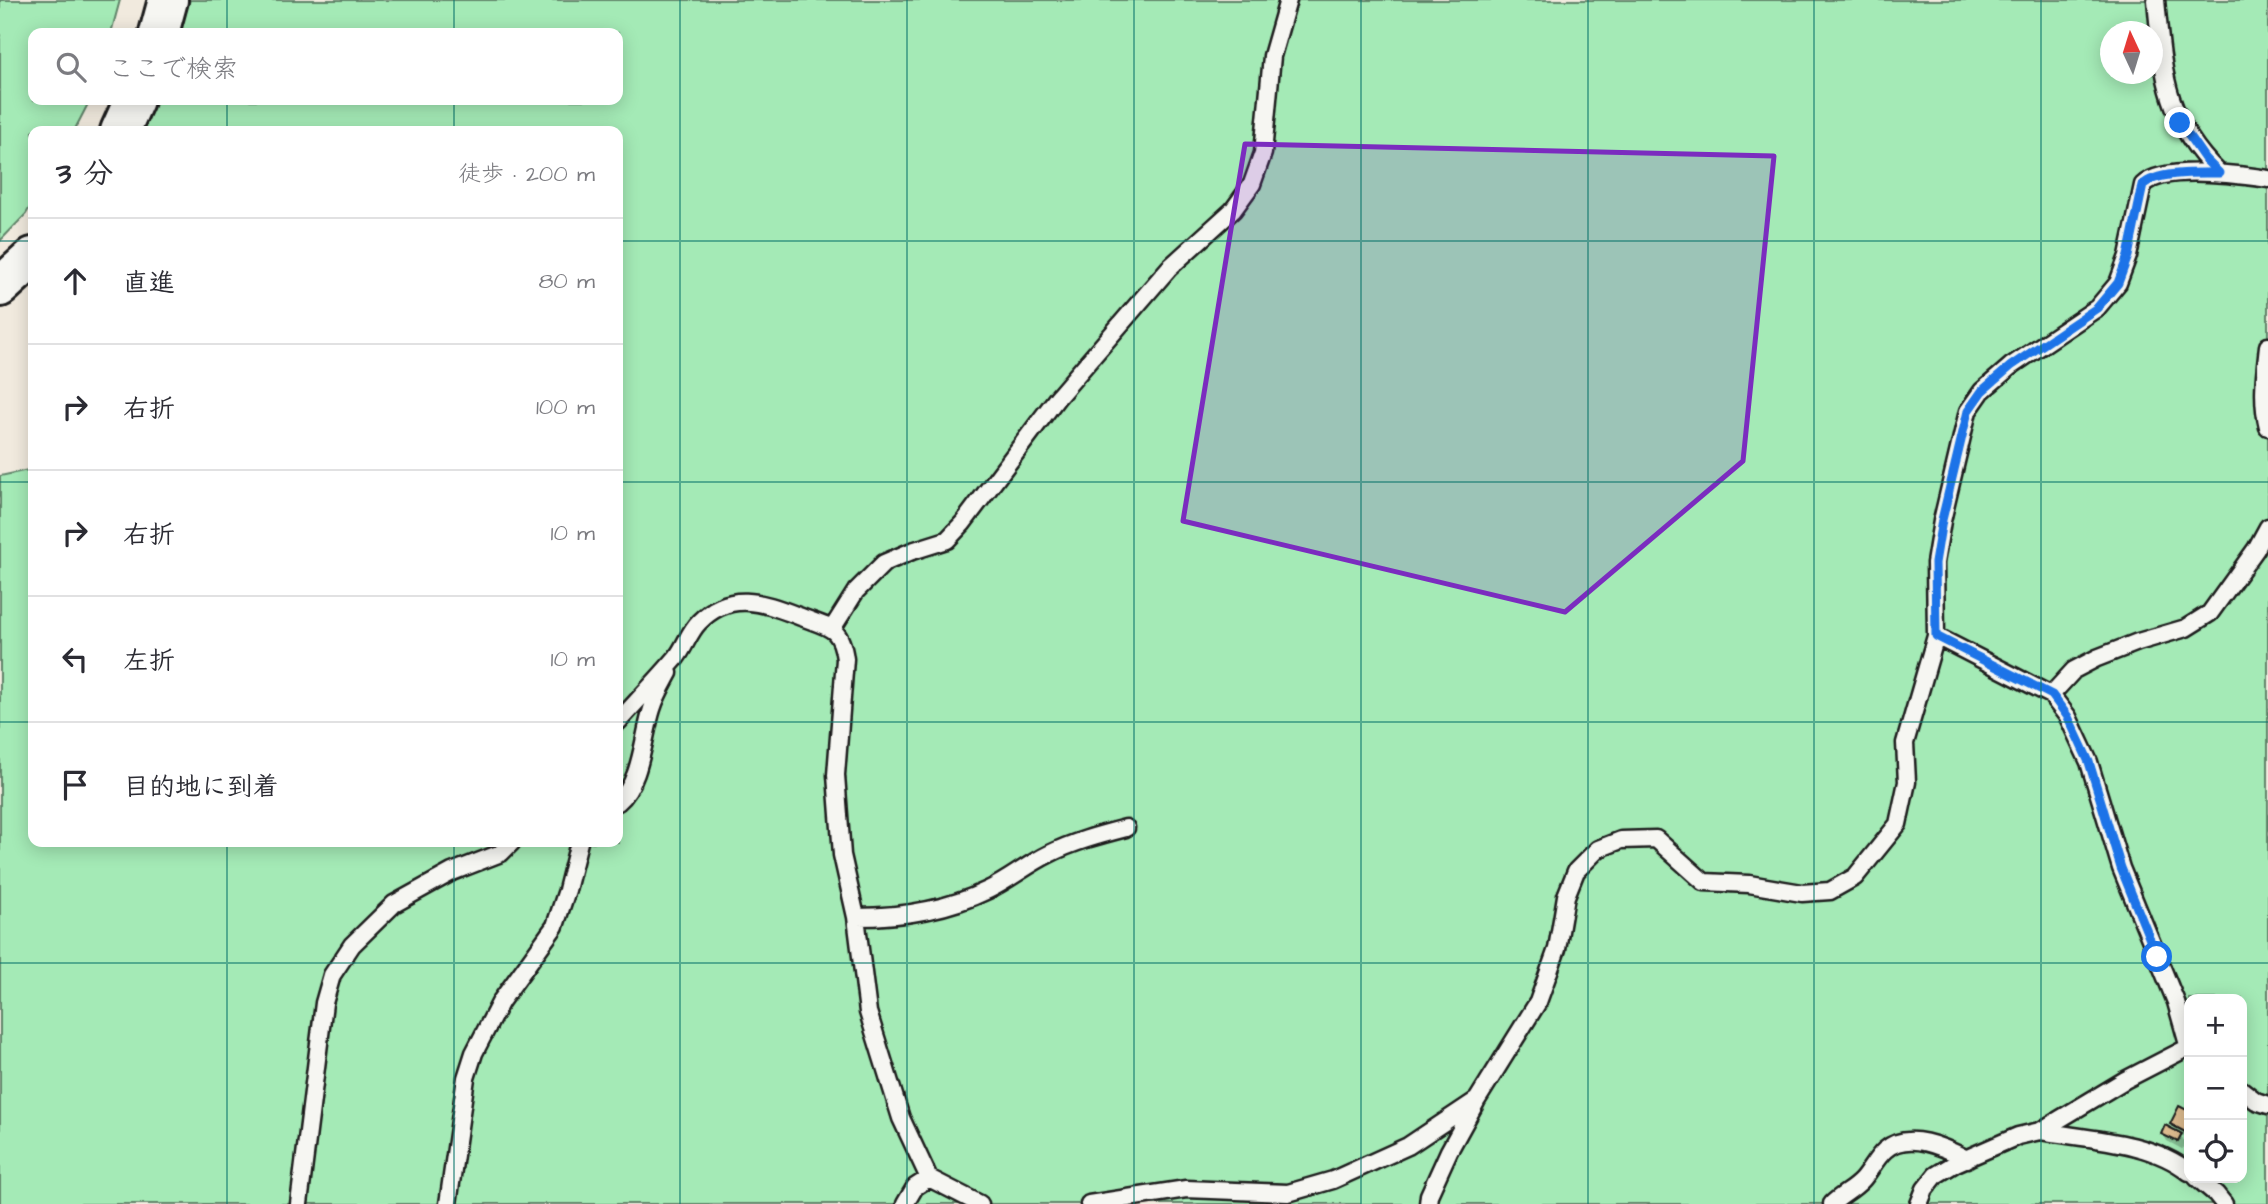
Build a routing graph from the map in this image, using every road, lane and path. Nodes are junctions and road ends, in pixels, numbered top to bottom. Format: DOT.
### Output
graph roads {
  1 [pos="168,0"];
  2 [pos="1288,0"];
  3 [pos="2156,0"];
  4 [pos="160,28"];
  5 [pos="132,105"];
  6 [pos="122,126"];
  7 [pos="2219,173"];
  8 [pos="2268,179"];
  9 [pos="28,262"];
  10 [pos="0,287"];
  11 [pos="2268,346"];
  12 [pos="2268,427"];
  13 [pos="2268,527"];
  14 [pos="832,629"];
  15 [pos="1936,636"];
  16 [pos="677,656"];
  17 [pos="2052,695"];
  18 [pos="623,716"];
  19 [pos="623,798"];
  20 [pos="1126,828"];
  21 [pos="507,847"];
  22 [pos="578,847"];
  23 [pos="856,917"];
  24 [pos="2184,1030"];
  25 [pos="2184,1050"];
  26 [pos="2247,1094"];
  27 [pos="1477,1100"];
  28 [pos="2268,1105"];
  29 [pos="2040,1131"];
  30 [pos="1967,1159"];
  31 [pos="2184,1168"];
  32 [pos="929,1178"];
  33 [pos="2203,1183"];
  34 [pos="299,1204"];
  35 [pos="448,1204"];
  36 [pos="905,1204"];
  37 [pos="980,1204"];
  38 [pos="1089,1204"];
  39 [pos="1428,1204"];
  40 [pos="1832,1204"];
  41 [pos="1919,1204"];
  42 [pos="2224,1204"];
  1 -- 4 [label="street"];
  2 -- 14 [label="lane"];
  3 -- 7 [label="lane"];
  5 -- 6 [label="street"];
  7 -- 8 [label="lane"];
  7 -- 15 [label="lane"];
  9 -- 10 [label="street"];
  11 -- 12 [label="lane"];
  13 -- 17 [label="lane"];
  14 -- 16 [label="lane"];
  14 -- 23 [label="lane"];
  15 -- 17 [label="lane"];
  15 -- 27 [label="lane"];
  16 -- 18 [label="lane"];
  16 -- 19 [label="lane"];
  17 -- 24 [label="lane"];
  20 -- 23 [label="lane"];
  21 -- 34 [label="lane"];
  22 -- 35 [label="lane"];
  23 -- 32 [label="lane"];
  25 -- 29 [label="lane"];
  26 -- 28 [label="lane"];
  27 -- 38 [label="lane"];
  27 -- 39 [label="lane"];
  29 -- 30 [label="lane"];
  29 -- 31 [label="lane"];
  30 -- 40 [label="lane"];
  30 -- 41 [label="lane"];
  32 -- 36 [label="lane"];
  32 -- 37 [label="lane"];
  33 -- 42 [label="lane"];
}
